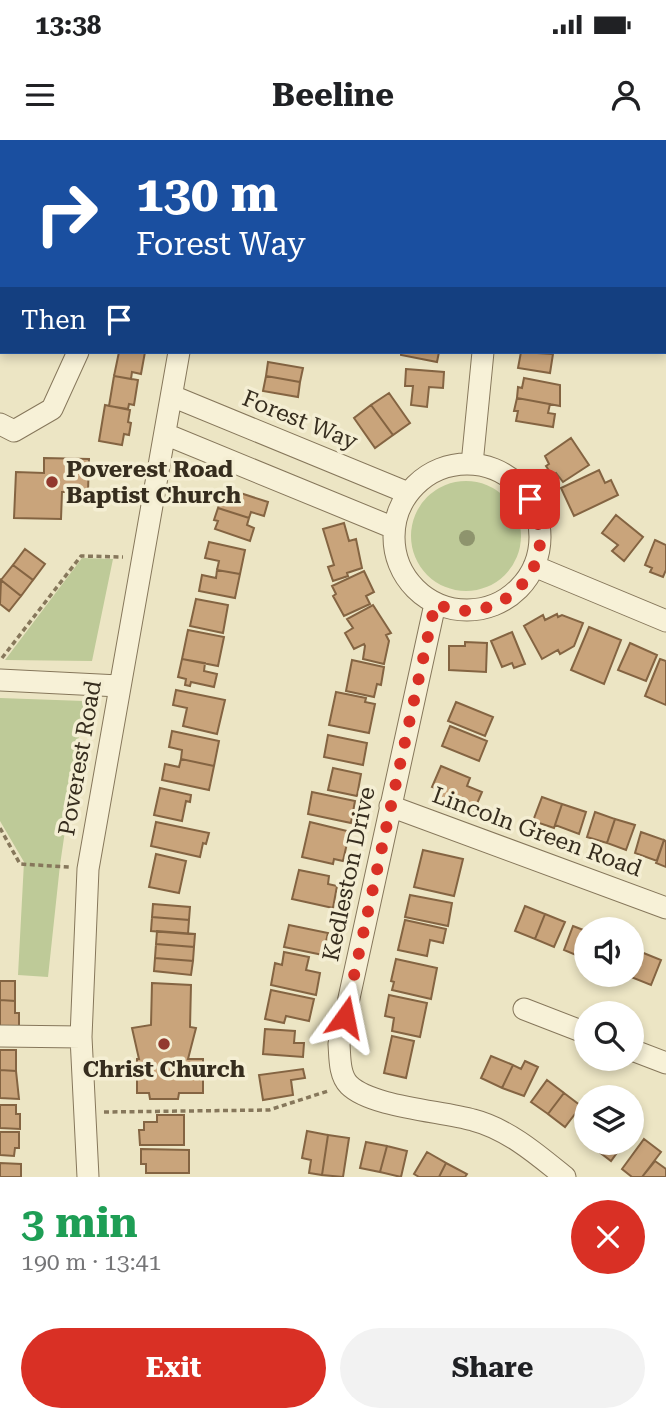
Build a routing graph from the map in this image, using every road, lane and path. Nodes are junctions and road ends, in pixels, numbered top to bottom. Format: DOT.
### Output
graph roads {
  1 [pos="77,354"];
  2 [pos="179,354"];
  3 [pos="483,354"];
  4 [pos="172,397"];
  5 [pos="0,424"];
  6 [pos="165,434"];
  7 [pos="472,464"];
  8 [pos="408,493"];
  9 [pos="394,528"];
  10 [pos="143,557"];
  11 [pos="534,566"];
  12 [pos="435,604"];
  13 [pos="666,621"];
  14 [pos="0,662"];
  15 [pos="0,680"];
  16 [pos="119,686"];
  17 [pos="390,806"];
  18 [pos="0,828"];
  19 [pos="88,869"];
  20 [pos="666,908"];
  21 [pos="524,1009"];
  22 [pos="574,1028"];
  23 [pos="0,1036"];
  24 [pos="81,1037"];
  25 [pos="644,1055"];
  26 [pos="666,1063"];
  27 [pos="348,1085"];
  28 [pos="84,1113"];
  29 [pos="88,1177"];
  30 [pos="565,1177"];
  1 -- 5 [label="street"];
  2 -- 4 [label="street, Poverest Road"];
  3 -- 7 [label="street"];
  4 -- 6 [label="street, Poverest Road"];
  4 -- 8 [label="street, Forest Way"];
  6 -- 9 [label="street"];
  6 -- 10 [label="street, Poverest Road"];
  7 -- 8 [label="street"];
  7 -- 11 [label="street"];
  8 -- 9 [label="street"];
  9 -- 12 [label="street"];
  10 -- 14 [label="path"];
  10 -- 16 [label="street, Poverest Road"];
  11 -- 12 [label="street"];
  11 -- 13 [label="street"];
  12 -- 17 [label="street, Kedleston Drive"];
  15 -- 16 [label="street"];
  16 -- 19 [label="street, Poverest Road"];
  17 -- 20 [label="street, Lincoln Green Road"];
  17 -- 27 [label="street, Kedleston Drive"];
  18 -- 19 [label="path"];
  19 -- 24 [label="street, Poverest Road"];
  21 -- 22 [label="street"];
  23 -- 24 [label="street"];
  24 -- 28 [label="street, Poverest Road"];
  25 -- 26 [label="street"];
  27 -- 28 [label="path"];
  27 -- 30 [label="street"];
  28 -- 29 [label="street, Poverest Road"];
}
